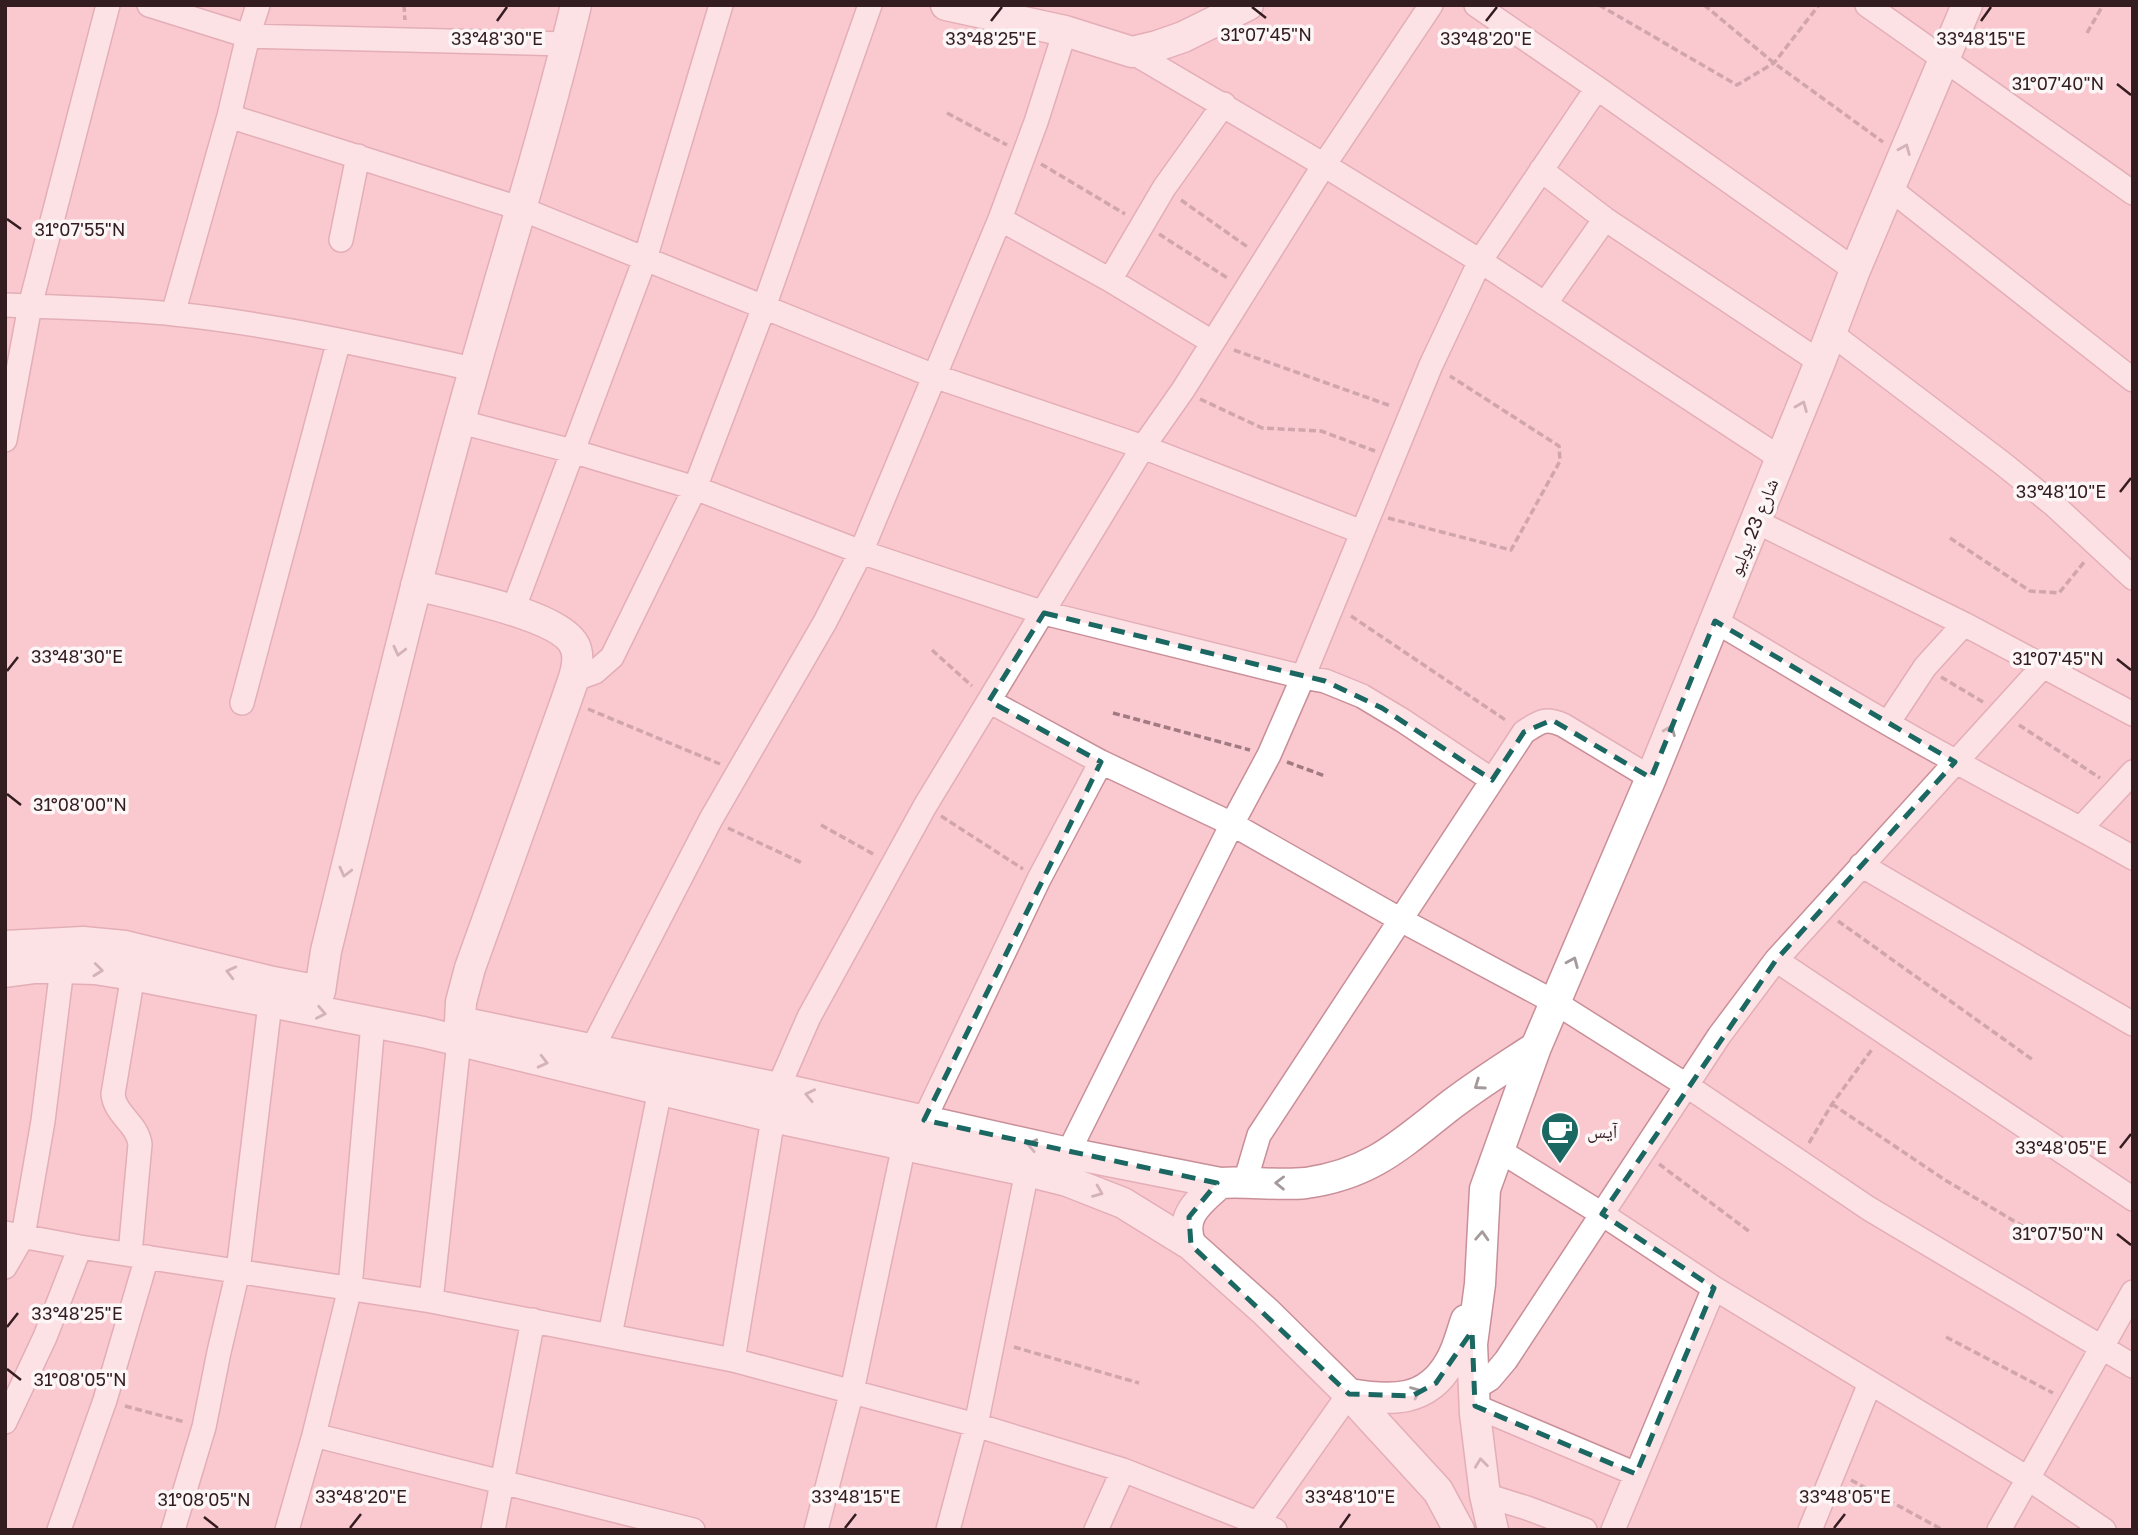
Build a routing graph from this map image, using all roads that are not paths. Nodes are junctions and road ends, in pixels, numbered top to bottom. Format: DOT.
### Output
graph roads {
  1 [pos="108,5"];
  2 [pos="149,5"];
  3 [pos="258,5"];
  4 [pos="576,5"];
  5 [pos="722,5"];
  6 [pos="870,5"];
  7 [pos="1248,5"];
  8 [pos="1431,5"];
  9 [pos="1476,5"];
  10 [pos="1867,5"];
  11 [pos="1966,5"];
  12 [pos="965,7"];
  13 [pos="1065,31"];
  14 [pos="248,36"];
  15 [pos="567,44"];
  16 [pos="1132,52"];
  17 [pos="1944,59"];
  18 [pos="1597,88"];
  19 [pos="1224,104"];
  20 [pos="229,116"];
  21 [pos="358,156"];
  22 [pos="1324,164"];
  23 [pos="1541,170"];
  24 [pos="1889,188"];
  25 [pos="2133,193"];
  26 [pos="522,209"];
  27 [pos="1000,219"];
  28 [pos="1605,219"];
  29 [pos="341,240"];
  30 [pos="645,259"];
  31 [pos="1480,261"];
  32 [pos="1854,271"];
  33 [pos="1110,280"];
  34 [pos="1545,304"];
  35 [pos="5,305"];
  36 [pos="30,306"];
  37 [pos="764,307"];
  38 [pos="173,314"];
  39 [pos="1832,334"];
  40 [pos="339,341"];
  41 [pos="1212,342"];
  42 [pos="1820,362"];
  43 [pos="474,369"];
  44 [pos="934,376"];
  45 [pos="2133,380"];
  46 [pos="461,422"];
  47 [pos="5,440"];
  48 [pos="1143,447"];
  49 [pos="572,451"];
  50 [pos="1780,458"];
  51 [pos="695,488"];
  52 [pos="1755,521"];
  53 [pos="1366,522"];
  54 [pos="861,552"];
  55 [pos="2133,578"];
  56 [pos="416,585"];
  57 [pos="513,610"];
  58 [pos="1044,613"];
  59 [pos="1715,621"];
  60 [pos="1964,624"];
  61 [pos="2044,665"];
  62 [pos="1303,677"];
  63 [pos="570,690"];
  64 [pos="989,701"];
  65 [pos="242,703"];
  66 [pos="2133,714"];
  67 [pos="1888,723"];
  68 [pos="1101,762"];
  69 [pos="1955,762"];
  70 [pos="1651,778"];
  71 [pos="1492,780"];
  72 [pos="2125,780"];
  73 [pos="1232,824"];
  74 [pos="2081,828"];
  75 [pos="2133,858"];
  76 [pos="1861,865"];
  77 [pos="1401,920"];
  78 [pos="5,946"];
  79 [pos="1776,960"];
  80 [pos="62,968"];
  81 [pos="5,972"];
  82 [pos="133,975"];
  83 [pos="320,990"];
  84 [pos="272,993"];
  85 [pos="1556,1003"];
  86 [pos="373,1023"];
  87 [pos="2133,1024"];
  88 [pos="460,1032"];
  89 [pos="1536,1048"];
  90 [pos="592,1049"];
  91 [pos="1686,1085"];
  92 [pos="660,1090"];
  93 [pos="775,1102"];
  94 [pos="924,1120"];
  95 [pos="904,1144"];
  96 [pos="1497,1149"];
  97 [pos="1068,1153"];
  98 [pos="1027,1171"];
  99 [pos="1232,1183"];
  100 [pos="2133,1199"];
  101 [pos="1602,1214"];
  102 [pos="14,1234"];
  103 [pos="1191,1245"];
  104 [pos="80,1247"];
  105 [pos="139,1256"];
  106 [pos="5,1267"];
  107 [pos="238,1271"];
  108 [pos="1480,1284"];
  109 [pos="350,1288"];
  110 [pos="1714,1288"];
  111 [pos="2133,1292"];
  112 [pos="431,1301"];
  113 [pos="533,1320"];
  114 [pos="610,1335"];
  115 [pos="2102,1348"];
  116 [pos="733,1360"];
  117 [pos="2133,1366"];
  118 [pos="1870,1383"];
  119 [pos="852,1391"];
  120 [pos="1349,1394"];
  121 [pos="1474,1397"];
  122 [pos="5,1422"];
  123 [pos="976,1425"];
  124 [pos="314,1434"];
  125 [pos="1123,1470"];
  126 [pos="1636,1474"];
  127 [pos="2029,1479"];
  128 [pos="501,1481"];
  129 [pos="1485,1495"];
  130 [pos="1262,1527"];
  131 [pos="60,1530"];
  132 [pos="173,1530"];
  133 [pos="287,1530"];
  134 [pos="493,1530"];
  135 [pos="693,1530"];
  136 [pos="816,1530"];
  137 [pos="948,1530"];
  138 [pos="1096,1530"];
  139 [pos="1459,1530"];
  140 [pos="1493,1530"];
  141 [pos="1585,1530"];
  142 [pos="1613,1530"];
  143 [pos="1810,1530"];
  144 [pos="1999,1530"];
  145 [pos="2104,1530"];
  1 -- 36 [label="street"];
  2 -- 14 [label="street"];
  3 -- 14 [label="street"];
  4 -- 15 [label="street"];
  5 -- 30 [label="street"];
  6 -- 37 [label="street"];
  7 -- 16 [label="street"];
  8 -- 22 [label="street"];
  9 -- 18 [label="street"];
  10 -- 17 [label="street"];
  11 -- 17 [label="street, شارع 23 يوليو"];
  12 -- 13 [label="street"];
  13 -- 16 [label="street"];
  13 -- 27 [label="street"];
  14 -- 15 [label="street"];
  14 -- 20 [label="street"];
  15 -- 26 [label="street"];
  16 -- 19 [label="street"];
  24 -- 17 [label="street, شارع 23 يوليو, one-way"];
  17 -- 25 [label="street"];
  18 -- 23 [label="street"];
  18 -- 32 [label="street"];
  19 -- 22 [label="street"];
  19 -- 33 [label="street"];
  20 -- 21 [label="street"];
  20 -- 38 [label="street"];
  21 -- 26 [label="street"];
  21 -- 29 [label="street"];
  22 -- 31 [label="street"];
  22 -- 41 [label="street"];
  23 -- 28 [label="street"];
  23 -- 31 [label="street"];
  24 -- 32 [label="street, شارع 23 يوليو"];
  24 -- 45 [label="street"];
  26 -- 30 [label="street"];
  26 -- 43 [label="street"];
  27 -- 33 [label="street"];
  27 -- 44 [label="street"];
  28 -- 34 [label="street"];
  28 -- 42 [label="street"];
  30 -- 37 [label="street"];
  30 -- 49 [label="street"];
  31 -- 34 [label="street"];
  31 -- 53 [label="street"];
  32 -- 39 [label="street, شارع 23 يوليو"];
  33 -- 41 [label="street"];
  34 -- 50 [label="street"];
  35 -- 36 [label="street"];
  36 -- 38 [label="street"];
  36 -- 47 [label="street"];
  37 -- 44 [label="street"];
  37 -- 51 [label="street"];
  38 -- 40 [label="street"];
  39 -- 42 [label="street, شارع 23 يوليو"];
  39 -- 55 [label="street"];
  40 -- 43 [label="street"];
  40 -- 65 [label="street"];
  41 -- 48 [label="street"];
  50 -- 42 [label="street, شارع 23 يوليو, one-way"];
  43 -- 46 [label="street"];
  44 -- 48 [label="street"];
  44 -- 54 [label="street"];
  46 -- 49 [label="street"];
  46 -- 56 [label="street"];
  48 -- 53 [label="street"];
  48 -- 58 [label="street"];
  49 -- 51 [label="street"];
  49 -- 57 [label="street"];
  50 -- 52 [label="street, شارع 23 يوليو"];
  51 -- 54 [label="street"];
  51 -- 63 [label="street"];
  52 -- 59 [label="street, شارع 23 يوليو"];
  52 -- 60 [label="street"];
  53 -- 62 [label="street"];
  54 -- 58 [label="street"];
  54 -- 90 [label="street"];
  56 -- 57 [label="street"];
  56 -- 83 [label="street, one-way"];
  57 -- 63 [label="street"];
  58 -- 62 [label="street"];
  58 -- 64 [label="street"];
  59 -- 67 [label="street"];
  70 -- 59 [label="street, شارع 23 يوليو, one-way"];
  60 -- 61 [label="street"];
  60 -- 67 [label="street"];
  61 -- 66 [label="street"];
  61 -- 69 [label="street"];
  62 -- 71 [label="street"];
  62 -- 73 [label="street"];
  63 -- 88 [label="street"];
  64 -- 68 [label="street"];
  64 -- 93 [label="street"];
  67 -- 69 [label="street"];
  68 -- 73 [label="street"];
  68 -- 94 [label="street"];
  69 -- 74 [label="street"];
  69 -- 76 [label="street"];
  70 -- 71 [label="street"];
  85 -- 70 [label="street, شارع 23 يوليو, one-way"];
  71 -- 77 [label="street"];
  72 -- 74 [label="street"];
  73 -- 77 [label="street"];
  73 -- 97 [label="street"];
  74 -- 75 [label="street"];
  76 -- 79 [label="street"];
  76 -- 87 [label="street"];
  77 -- 85 [label="street"];
  77 -- 99 [label="street"];
  84 -- 78 [label="street, one-way"];
  79 -- 91 [label="street"];
  79 -- 100 [label="street"];
  80 -- 81 [label="street"];
  80 -- 82 [label="street, one-way"];
  80 -- 102 [label="street"];
  82 -- 84 [label="street"];
  82 -- 105 [label="street"];
  83 -- 84 [label="street"];
  83 -- 88 [label="street"];
  84 -- 86 [label="street, one-way"];
  84 -- 107 [label="street"];
  85 -- 89 [label="street, شارع 23 يوليو"];
  85 -- 91 [label="street"];
  86 -- 88 [label="street"];
  86 -- 109 [label="street"];
  88 -- 90 [label="street"];
  88 -- 92 [label="street, one-way"];
  88 -- 112 [label="street"];
  89 -- 96 [label="street, شارع 23 يوليو"];
  89 -- 99 [label="street, one-way"];
  90 -- 93 [label="street"];
  91 -- 101 [label="street"];
  91 -- 115 [label="street"];
  92 -- 93 [label="street"];
  92 -- 114 [label="street"];
  94 -- 93 [label="street, one-way"];
  93 -- 95 [label="street"];
  93 -- 116 [label="street"];
  97 -- 94 [label="street, one-way"];
  95 -- 98 [label="street"];
  95 -- 119 [label="street"];
  96 -- 101 [label="street"];
  108 -- 96 [label="street, شارع 23 يوليو, one-way"];
  97 -- 99 [label="street"];
  98 -- 103 [label="street, one-way"];
  98 -- 123 [label="street"];
  99 -- 103 [label="street"];
  101 -- 110 [label="street"];
  101 -- 121 [label="street"];
  102 -- 104 [label="street"];
  102 -- 106 [label="street"];
  103 -- 120 [label="street"];
  104 -- 105 [label="street"];
  104 -- 122 [label="street"];
  105 -- 107 [label="street"];
  105 -- 131 [label="street"];
  107 -- 109 [label="street"];
  107 -- 132 [label="street"];
  120 -- 108 [label="street, one-way"];
  108 -- 121 [label="street"];
  109 -- 112 [label="street"];
  109 -- 124 [label="street"];
  110 -- 118 [label="street"];
  110 -- 126 [label="street"];
  111 -- 115 [label="street"];
  112 -- 113 [label="street"];
  113 -- 114 [label="street"];
  113 -- 128 [label="street"];
  114 -- 116 [label="street"];
  115 -- 117 [label="street"];
  115 -- 127 [label="street"];
  116 -- 119 [label="street"];
  118 -- 127 [label="street"];
  118 -- 143 [label="street"];
  119 -- 123 [label="street"];
  119 -- 136 [label="street"];
  120 -- 130 [label="street"];
  120 -- 139 [label="street"];
  121 -- 126 [label="street"];
  129 -- 121 [label="street, one-way"];
  123 -- 125 [label="street"];
  123 -- 137 [label="street"];
  124 -- 128 [label="street"];
  124 -- 133 [label="street"];
  125 -- 130 [label="street"];
  125 -- 138 [label="street"];
  126 -- 142 [label="street"];
  127 -- 144 [label="street"];
  127 -- 145 [label="street"];
  128 -- 134 [label="street"];
  128 -- 135 [label="street"];
  129 -- 140 [label="street"];
  129 -- 141 [label="street"];
}
